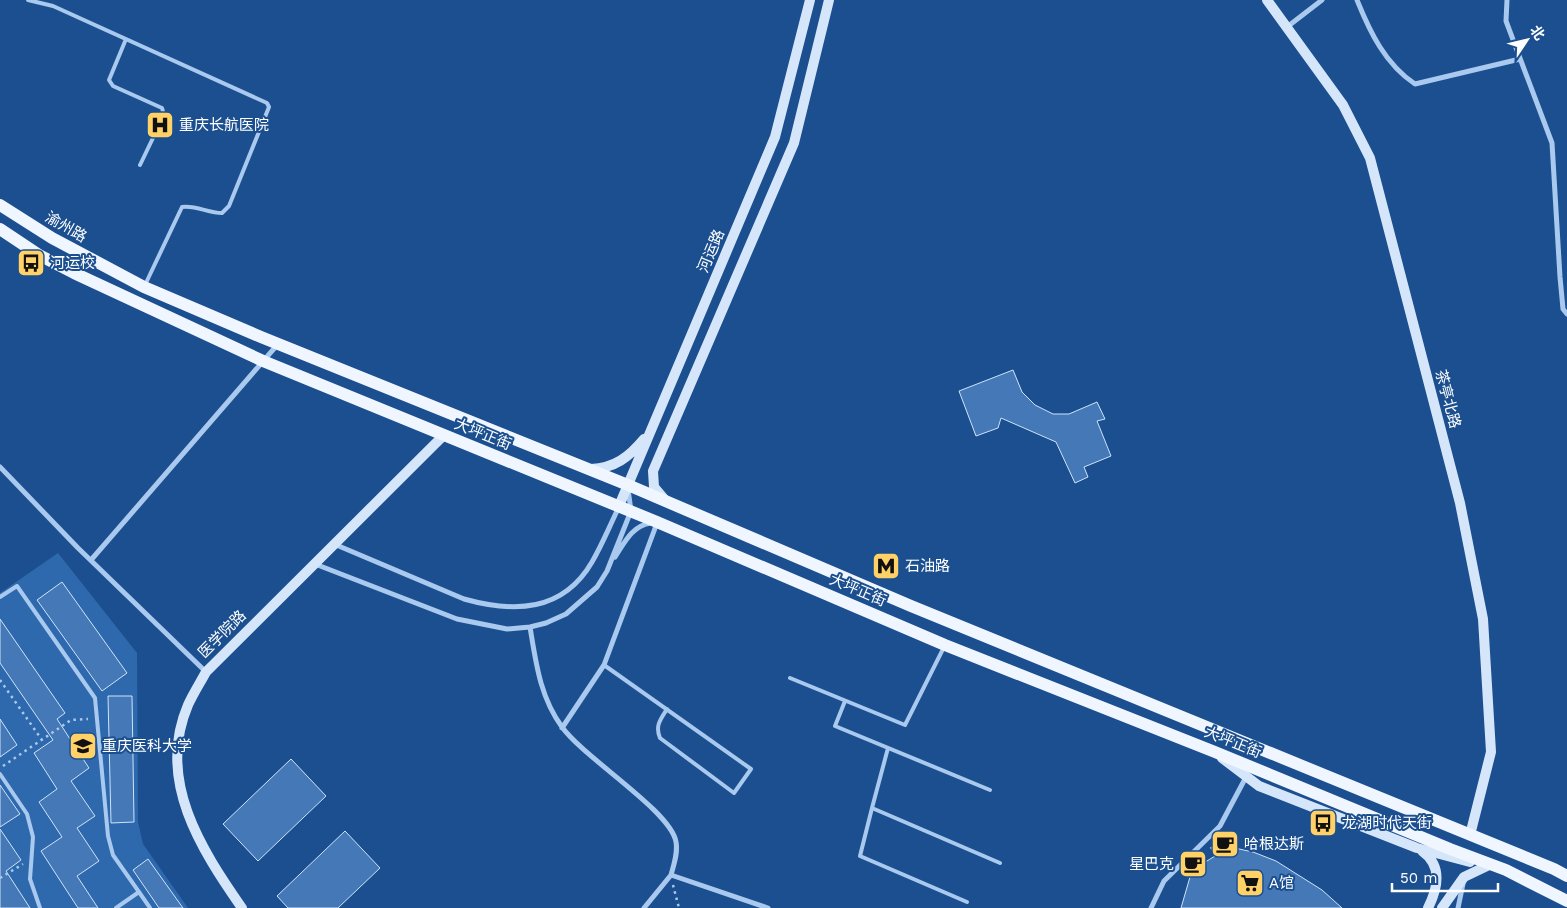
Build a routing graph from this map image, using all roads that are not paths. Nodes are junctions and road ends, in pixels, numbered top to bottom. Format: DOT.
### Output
graph roads {
  1 [pos="28,0"];
  2 [pos="810,0"];
  3 [pos="829,0"];
  4 [pos="1268,0"];
  5 [pos="1322,0"];
  6 [pos="1357,0"];
  7 [pos="1506,0"];
  8 [pos="1287,27"];
  9 [pos="126,40"];
  10 [pos="1520,59"];
  11 [pos="140,165"];
  12 [pos="0,205"];
  13 [pos="0,230"];
  14 [pos="144,287"];
  15 [pos="1567,314"];
  16 [pos="278,344"];
  17 [pos="263,361"];
  18 [pos="651,431"];
  19 [pos="443,436"];
  20 [pos="0,467"];
  21 [pos="588,469"];
  22 [pos="628,485"];
  23 [pos="666,501"];
  24 [pos="619,506"];
  25 [pos="632,511"];
  26 [pos="657,522"];
  27 [pos="334,544"];
  28 [pos="90,560"];
  29 [pos="314,564"];
  30 [pos="607,571"];
  31 [pos="0,597"];
  32 [pos="530,627"];
  33 [pos="945,645"];
  34 [pos="604,665"];
  35 [pos="206,672"];
  36 [pos="790,678"];
  37 [pos="845,701"];
  38 [pos="667,709"];
  39 [pos="562,728"];
  40 [pos="888,748"];
  41 [pos="1216,752"];
  42 [pos="0,774"];
  43 [pos="1246,778"];
  44 [pos="990,790"];
  45 [pos="872,808"];
  46 [pos="1470,835"];
  47 [pos="1417,848"];
  48 [pos="1000,863"];
  49 [pos="1487,866"];
  50 [pos="1506,870"];
  51 [pos="1471,872"];
  52 [pos="671,875"];
  53 [pos="1567,876"];
  54 [pos="139,892"];
  55 [pos="1567,901"];
  56 [pos="967,902"];
  57 [pos="40,908"];
  58 [pos="116,908"];
  59 [pos="150,908"];
  60 [pos="242,908"];
  61 [pos="644,908"];
  62 [pos="768,908"];
  63 [pos="1151,908"];
  64 [pos="1428,908"];
  65 [pos="1442,908"];
  66 [pos="1458,908"];
  1 -- 9 [label="lane"];
  2 -- 18 [label="street, 河运路"];
  3 -- 23 [label="street"];
  4 -- 8 [label="street, 茶亭北路"];
  5 -- 8 [label="street"];
  6 -- 10 [label="street"];
  7 -- 10 [label="street"];
  8 -- 46 [label="street, 茶亭北路"];
  9 -- 11 [label="lane"];
  9 -- 14 [label="lane"];
  10 -- 15 [label="street"];
  12 -- 14 [label="main road, 渝州路"];
  13 -- 17 [label="main road, 大坪正街"];
  14 -- 16 [label="main road, 大坪正街"];
  16 -- 17 [label="street"];
  16 -- 21 [label="main road, 大坪正街"];
  17 -- 19 [label="main road, 大坪正街"];
  17 -- 28 [label="street"];
  18 -- 21 [label="street"];
  18 -- 22 [label="street, 河运路"];
  19 -- 24 [label="main road, 大坪正街"];
  19 -- 27 [label="street, 医学院路"];
  20 -- 28 [label="street"];
  21 -- 22 [label="main road, 大坪正街"];
  22 -- 23 [label="main road, 大坪正街"];
  22 -- 24 [label="street, 河运路"];
  22 -- 25 [label="street"];
  23 -- 46 [label="main road, 大坪正街"];
  24 -- 25 [label="main road, 大坪正街"];
  24 -- 27 [label="street"];
  25 -- 26 [label="main road, 大坪正街"];
  25 -- 30 [label="street"];
  26 -- 30 [label="street"];
  26 -- 33 [label="main road, 大坪正街"];
  26 -- 34 [label="street"];
  27 -- 29 [label="street, 医学院路"];
  28 -- 35 [label="street"];
  29 -- 32 [label="street"];
  29 -- 35 [label="street, 医学院路"];
  30 -- 32 [label="street"];
  31 -- 54 [label="lane"];
  32 -- 39 [label="street"];
  33 -- 37 [label="lane"];
  33 -- 41 [label="main road, 大坪正街"];
  34 -- 38 [label="lane"];
  34 -- 39 [label="street"];
  35 -- 60 [label="street, 医学院路"];
  36 -- 37 [label="lane"];
  37 -- 40 [label="lane"];
  38 -- 38 [label="lane"];
  39 -- 52 [label="street"];
  40 -- 44 [label="lane"];
  40 -- 45 [label="lane"];
  41 -- 43 [label="street"];
  41 -- 50 [label="main road, 大坪正街"];
  42 -- 57 [label="lane"];
  43 -- 47 [label="street"];
  43 -- 63 [label="street"];
  45 -- 48 [label="lane"];
  45 -- 56 [label="lane"];
  46 -- 53 [label="main road, 大坪正街"];
  47 -- 49 [label="street"];
  47 -- 64 [label="street"];
  49 -- 50 [label="street"];
  49 -- 51 [label="street"];
  50 -- 55 [label="main road, 大坪正街"];
  51 -- 65 [label="street"];
  51 -- 66 [label="street"];
  52 -- 61 [label="street"];
  52 -- 62 [label="street"];
  54 -- 58 [label="lane"];
  54 -- 59 [label="lane"];
}
